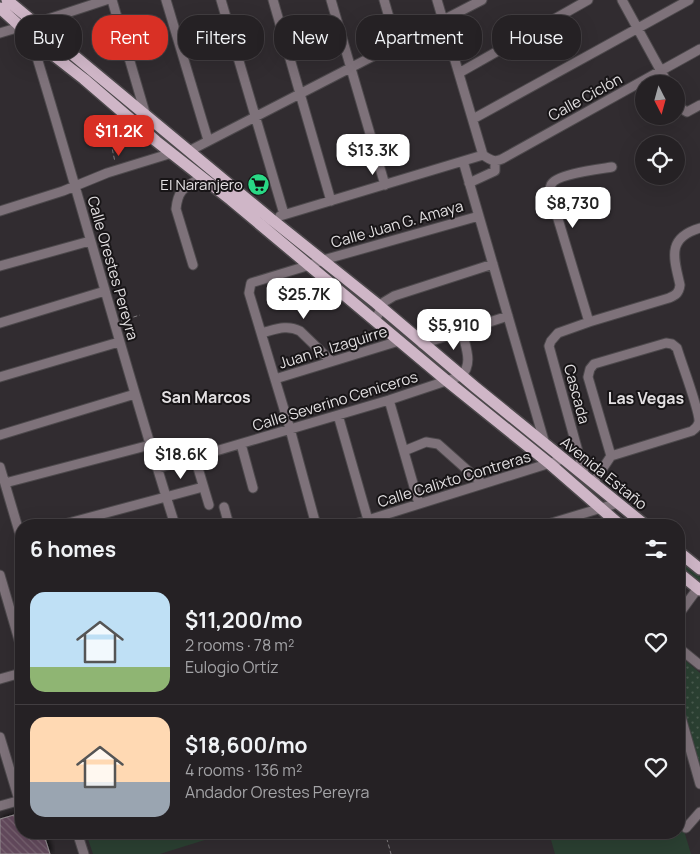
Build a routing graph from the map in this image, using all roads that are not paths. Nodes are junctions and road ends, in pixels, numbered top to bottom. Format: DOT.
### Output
graph roads {
  1 [pos="106,0"];
  2 [pos="112,0"];
  3 [pos="166,0"];
  4 [pos="221,0"];
  5 [pos="273,0"];
  6 [pos="331,0"];
  7 [pos="384,0"];
  8 [pos="437,0"];
  9 [pos="482,0"];
  10 [pos="588,0"];
  11 [pos="622,0"];
  12 [pos="689,0"];
  13 [pos="7,6"];
  14 [pos="22,15"];
  15 [pos="60,15"];
  16 [pos="388,15"];
  17 [pos="441,15"];
  18 [pos="454,15"];
  19 [pos="15,19"];
  20 [pos="15,28"];
  21 [pos="637,28"];
  22 [pos="0,33"];
  23 [pos="700,49"];
  24 [pos="38,60"];
  25 [pos="59,60"];
  26 [pos="79,60"];
  27 [pos="364,60"];
  28 [pos="455,60"];
  29 [pos="350,67"];
  30 [pos="90,69"];
  31 [pos="660,70"];
  32 [pos="459,73"];
  33 [pos="663,75"];
  34 [pos="82,78"];
  35 [pos="300,93"];
  36 [pos="700,105"];
  37 [pos="685,111"];
  38 [pos="146,116"];
  39 [pos="255,116"];
  40 [pos="473,119"];
  41 [pos="165,131"];
  42 [pos="208,140"];
  43 [pos="156,141"];
  44 [pos="189,151"];
  45 [pos="172,152"];
  46 [pos="483,155"];
  47 [pos="463,161"];
  48 [pos="495,161"];
  49 [pos="612,167"];
  50 [pos="202,177"];
  51 [pos="469,183"];
  52 [pos="385,185"];
  53 [pos="76,186"];
  54 [pos="234,195"];
  55 [pos="331,201"];
  56 [pos="0,211"];
  57 [pos="284,214"];
  58 [pos="479,216"];
  59 [pos="271,219"];
  60 [pos="700,228"];
  61 [pos="90,241"];
  62 [pos="323,260"];
  63 [pos="493,264"];
  64 [pos="193,265"];
  65 [pos="310,265"];
  66 [pos="0,266"];
  67 [pos="105,291"];
  68 [pos="381,308"];
  69 [pos="508,316"];
  70 [pos="375,321"];
  71 [pos="0,322"];
  72 [pos="589,322"];
  73 [pos="462,331"];
  74 [pos="261,333"];
  75 [pos="399,341"];
  76 [pos="120,342"];
  77 [pos="422,344"];
  78 [pos="331,361"];
  79 [pos="461,376"];
  80 [pos="0,377"];
  81 [pos="274,379"];
  82 [pos="447,381"];
  83 [pos="135,394"];
  84 [pos="388,400"];
  85 [pos="338,415"];
  86 [pos="699,422"];
  87 [pos="290,429"];
  88 [pos="0,435"];
  89 [pos="241,444"];
  90 [pos="150,445"];
  91 [pos="545,445"];
  92 [pos="404,451"];
  93 [pos="611,456"];
  94 [pos="194,458"];
  95 [pos="563,460"];
  96 [pos="550,464"];
  97 [pos="0,467"];
  98 [pos="158,468"];
  99 [pos="589,480"];
  100 [pos="5,483"];
  101 [pos="483,484"];
  102 [pos="203,487"];
  103 [pos="252,488"];
  104 [pos="166,497"];
  105 [pos="618,503"];
  106 [pos="419,504"];
  107 [pos="209,505"];
  108 [pos="224,507"];
  109 [pos="600,508"];
  110 [pos="16,519"];
  111 [pos="84,519"];
  112 [pos="173,519"];
  113 [pos="227,519"];
  114 [pos="314,519"];
  115 [pos="368,519"];
  116 [pos="371,519"];
  117 [pos="564,519"];
  118 [pos="613,519"];
  119 [pos="638,519"];
  120 [pos="685,557"];
  121 [pos="700,569"];
  122 [pos="0,575"];
  123 [pos="685,578"];
  124 [pos="699,589"];
  125 [pos="685,606"];
  126 [pos="15,626"];
  127 [pos="685,653"];
  128 [pos="700,665"];
  129 [pos="15,674"];
  130 [pos="0,679"];
  131 [pos="685,731"];
  132 [pos="0,737"];
  133 [pos="2,754"];
  134 [pos="700,784"];
  135 [pos="15,787"];
  136 [pos="15,802"];
  137 [pos="0,806"];
  138 [pos="700,812"];
  139 [pos="686,828"];
  140 [pos="79,839"];
  141 [pos="84,854"];
  1 -- 15 [label="street"];
  2 -- 38 [label="street"];
  3 -- 42 [label="street"];
  4 -- 39 [label="street"];
  5 -- 35 [label="street"];
  6 -- 29 [label="street"];
  7 -- 16 [label="street"];
  8 -- 17 [label="street"];
  9 -- 18 [label="street"];
  10 -- 32 [label="street"];
  11 -- 21 [label="street"];
  12 -- 21 [label="street"];
  13 -- 14 [label="main road"];
  13 -- 19 [label="main road"];
  20 -- 22 [label="street"];
  21 -- 31 [label="street"];
  21 -- 40 [label="street"];
  23 -- 31 [label="street, Calle Ciclón"];
  24 -- 53 [label="street, Calle Orestes Pereyra"];
  25 -- 34 [label="main road"];
  26 -- 30 [label="main road"];
  27 -- 29 [label="street"];
  28 -- 32 [label="street"];
  29 -- 35 [label="street"];
  29 -- 52 [label="street"];
  30 -- 34 [label="main road"];
  30 -- 38 [label="main road"];
  31 -- 33 [label="street"];
  31 -- 48 [label="street, Calle Ciclón"];
  32 -- 40 [label="street"];
  34 -- 43 [label="main road"];
  35 -- 39 [label="street"];
  35 -- 55 [label="street"];
  36 -- 37 [label="street"];
  38 -- 41 [label="main road"];
  39 -- 42 [label="street"];
  39 -- 57 [label="street"];
  40 -- 46 [label="street"];
  41 -- 43 [label="main road"];
  41 -- 44 [label="main road"];
  42 -- 44 [label="street"];
  43 -- 45 [label="main road"];
  44 -- 54 [label="main road"];
  45 -- 50 [label="main road"];
  45 -- 53 [label="street"];
  46 -- 47 [label="street"];
  46 -- 48 [label="street"];
  47 -- 51 [label="street"];
  47 -- 52 [label="street"];
  48 -- 51 [label="street"];
  49 -- 72 [label="street"];
  50 -- 54 [label="main road"];
  50 -- 64 [label="street"];
  51 -- 58 [label="street"];
  52 -- 55 [label="street"];
  53 -- 56 [label="street"];
  53 -- 61 [label="street, Calle Orestes Pereyra"];
  54 -- 59 [label="main road, Avenida Estaño"];
  54 -- 65 [label="main road, Avenida Estaño"];
  55 -- 57 [label="street"];
  57 -- 59 [label="street"];
  58 -- 62 [label="street, Calle Juan G. Amaya"];
  58 -- 63 [label="street"];
  59 -- 62 [label="main road, Avenida Estaño"];
  60 -- 72 [label="street"];
  61 -- 66 [label="street"];
  61 -- 67 [label="street, Calle Orestes Pereyra"];
  62 -- 65 [label="street, Calle Juan G. Amaya"];
  62 -- 68 [label="main road, Avenida Estaño"];
  63 -- 68 [label="street"];
  63 -- 69 [label="street"];
  65 -- 70 [label="main road, Avenida Estaño"];
  65 -- 74 [label="street, Calle Juan G. Amaya"];
  67 -- 71 [label="street"];
  67 -- 76 [label="street, Calle Orestes Pereyra"];
  68 -- 70 [label="street"];
  68 -- 77 [label="main road, Avenida Estaño"];
  69 -- 73 [label="street"];
  69 -- 91 [label="street"];
  70 -- 75 [label="main road, Avenida Estaño"];
  72 -- 99 [label="street, Cascada"];
  73 -- 77 [label="street"];
  73 -- 79 [label="street"];
  74 -- 78 [label="street"];
  74 -- 81 [label="street"];
  75 -- 78 [label="street, Juan R. Izaguirre"];
  75 -- 82 [label="main road, Avenida Estaño"];
  76 -- 80 [label="street"];
  76 -- 83 [label="street, Calle Orestes Pereyra"];
  77 -- 79 [label="main road, Avenida Estaño"];
  78 -- 81 [label="street, Juan R. Izaguirre"];
  79 -- 82 [label="street, Calle Severino Ceniceros"];
  79 -- 91 [label="main road, Avenida Estaño"];
  81 -- 87 [label="street"];
  82 -- 84 [label="street, Calle Severino Ceniceros"];
  82 -- 96 [label="main road, Avenida Estaño"];
  83 -- 88 [label="street"];
  83 -- 90 [label="street, Calle Orestes Pereyra"];
  84 -- 85 [label="street, Calle Severino Ceniceros"];
  84 -- 92 [label="street"];
  85 -- 87 [label="street, Calle Severino Ceniceros"];
  85 -- 115 [label="street"];
  86 -- 93 [label="street"];
  86 -- 93 [label="street"];
  87 -- 89 [label="street, Calle Severino Ceniceros"];
  87 -- 114 [label="street"];
  89 -- 94 [label="street, Calle Severino Ceniceros"];
  89 -- 103 [label="street"];
  90 -- 98 [label="street, Calle Orestes Pereyra"];
  90 -- 100 [label="street"];
  91 -- 95 [label="main road, Avenida Estaño"];
  92 -- 101 [label="street"];
  92 -- 106 [label="street"];
  93 -- 99 [label="street"];
  94 -- 98 [label="street, Calle Severino Ceniceros"];
  94 -- 102 [label="street"];
  95 -- 96 [label="street, Calle Calixto Contreras"];
  95 -- 99 [label="main road, Avenida Estaño"];
  96 -- 101 [label="street, Calle Calixto Contreras"];
  96 -- 109 [label="main road, Avenida Estaño"];
  97 -- 100 [label="street"];
  98 -- 104 [label="street, Calle Orestes Pereyra"];
  99 -- 105 [label="main road, Avenida Estaño"];
  100 -- 110 [label="street"];
  101 -- 106 [label="street, Calle Calixto Contreras"];
  102 -- 104 [label="street"];
  102 -- 107 [label="street"];
  104 -- 111 [label="street"];
  104 -- 112 [label="street, Calle Orestes Pereyra"];
  105 -- 109 [label="street"];
  105 -- 119 [label="main road, Avenida Estaño"];
  106 -- 116 [label="street, Calle Calixto Contreras"];
  108 -- 113 [label="street"];
  109 -- 117 [label="street"];
  109 -- 118 [label="main road, Avenida Estaño"];
  120 -- 121 [label="main road"];
  122 -- 126 [label="street"];
  123 -- 124 [label="main road"];
  124 -- 125 [label="street"];
  127 -- 128 [label="street"];
  129 -- 130 [label="street"];
  131 -- 134 [label="street"];
  132 -- 133 [label="street"];
  133 -- 135 [label="street"];
  136 -- 137 [label="street"];
  138 -- 139 [label="street"];
  140 -- 141 [label="street"];
}
